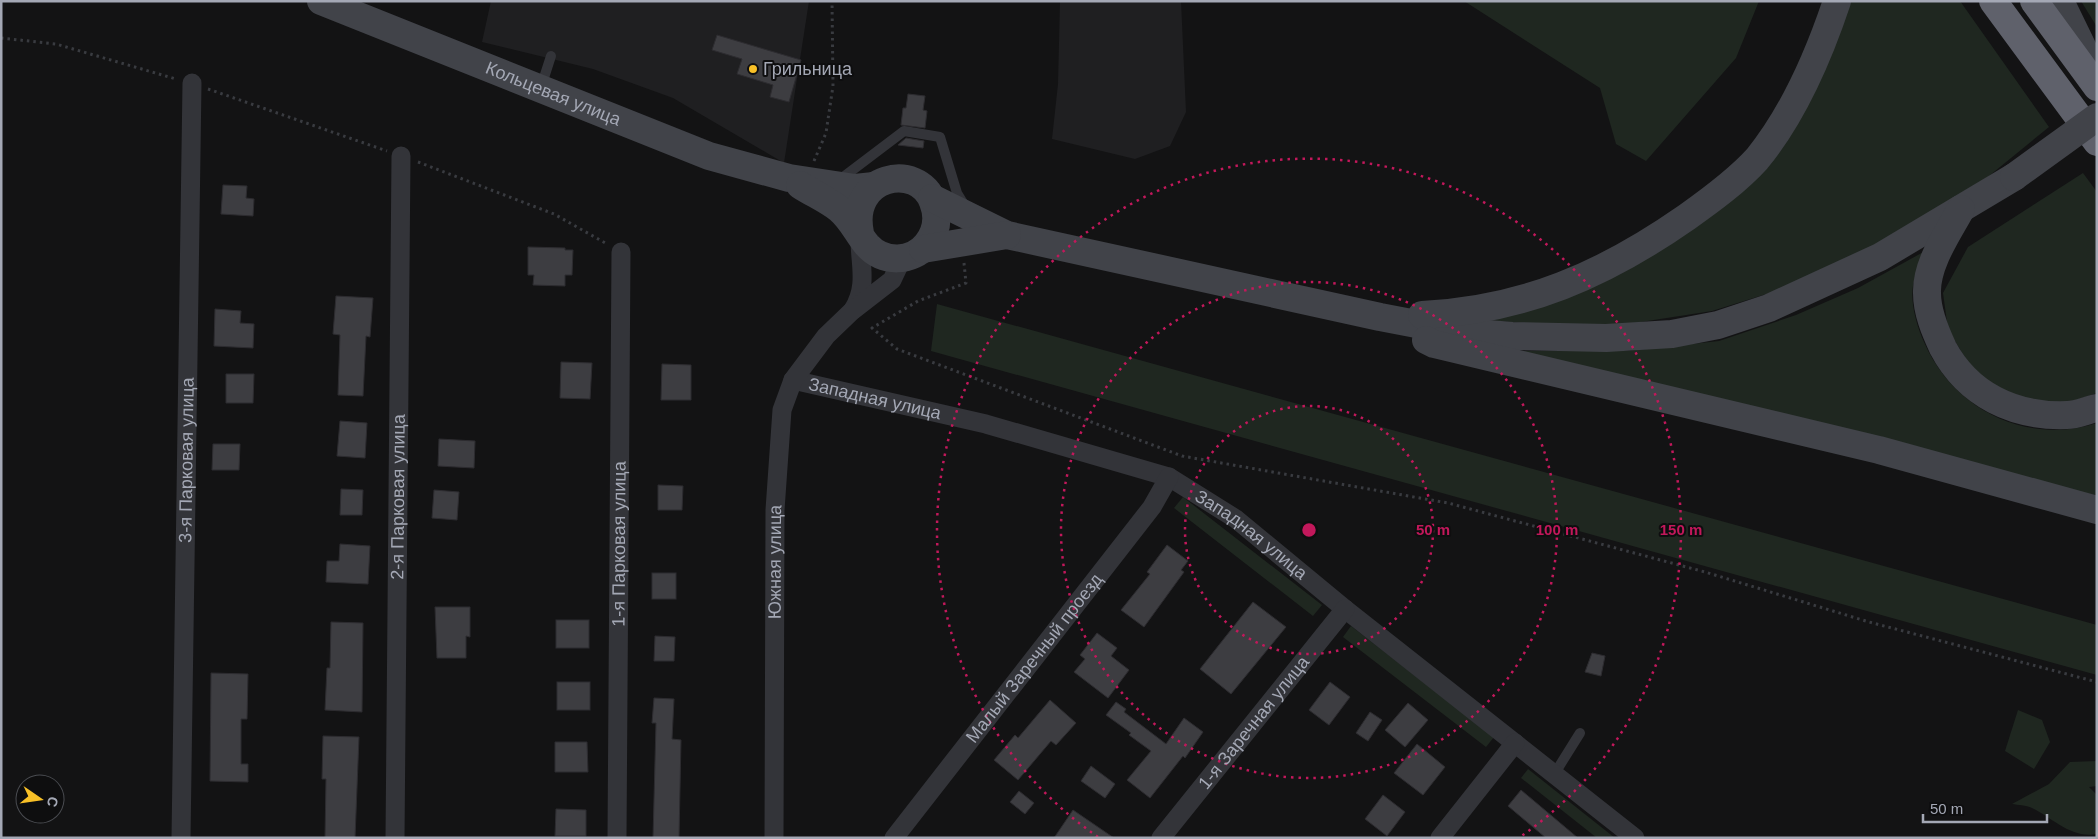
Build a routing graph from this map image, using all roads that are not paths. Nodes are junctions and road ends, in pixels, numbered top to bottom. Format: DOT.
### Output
graph roads {
  1 [pos="321,1"];
  2 [pos="1837,1"];
  3 [pos="1993,1"];
  4 [pos="2034,1"];
  5 [pos="2060,1"];
  6 [pos="355,7"];
  7 [pos="551,56"];
  8 [pos="2097,77"];
  9 [pos="192,83"];
  10 [pos="541,88"];
  11 [pos="2097,88"];
  12 [pos="2094,134"];
  13 [pos="401,156"];
  14 [pos="789,178"];
  15 [pos="832,185"];
  16 [pos="874,186"];
  17 [pos="932,198"];
  18 [pos="1961,209"];
  19 [pos="972,218"];
  20 [pos="860,233"];
  21 [pos="1007,235"];
  22 [pos="621,252"];
  23 [pos="913,254"];
  24 [pos="852,311"];
  25 [pos="1380,317"];
  26 [pos="793,380"];
  27 [pos="2097,408"];
  28 [pos="1169,477"];
  29 [pos="2097,510"];
  30 [pos="1345,609"];
  31 [pos="1580,733"];
  32 [pos="1515,743"];
  33 [pos="1555,773"];
  34 [pos="181,838"];
  35 [pos="395,838"];
  36 [pos="617,838"];
  37 [pos="774,838"];
  38 [pos="894,838"];
  39 [pos="1161,838"];
  40 [pos="1440,838"];
  41 [pos="1635,838"];
  1 -- 6 [label="street, Кольцевая улица"];
  2 -- 25 [label="street"];
  3 -- 12 [label="highway"];
  4 -- 11 [label="highway"];
  5 -- 8 [label="street"];
  6 -- 10 [label="street, Кольцевая улица"];
  7 -- 10 [label="lane"];
  9 -- 34 [label="street, 3-я Парковая улица"];
  10 -- 14 [label="street, Кольцевая улица"];
  12 -- 18 [label="street, bridge"];
  13 -- 35 [label="street, 2-я Парковая улица"];
  14 -- 15 [label="street"];
  14 -- 20 [label="street"];
  15 -- 16 [label="street"];
  15 -- 19 [label="lane"];
  16 -- 17 [label="street"];
  16 -- 20 [label="street"];
  17 -- 19 [label="street"];
  17 -- 23 [label="street"];
  18 -- 25 [label="street"];
  18 -- 27 [label="street"];
  19 -- 21 [label="street"];
  20 -- 23 [label="street"];
  20 -- 24 [label="street"];
  21 -- 23 [label="street"];
  21 -- 25 [label="street"];
  22 -- 36 [label="street, 1-я Парковая улица"];
  23 -- 24 [label="street, Южная улица"];
  24 -- 26 [label="street, Южная улица"];
  25 -- 29 [label="street"];
  26 -- 28 [label="street, Западная улица"];
  26 -- 37 [label="street, Южная улица"];
  28 -- 30 [label="street, Западная улица"];
  28 -- 38 [label="street, Малый Заречный проезд"];
  30 -- 32 [label="street, Западная улица"];
  30 -- 39 [label="street, 1-я Заречная улица"];
  31 -- 33 [label="lane"];
  32 -- 33 [label="street, Западная улица"];
  32 -- 40 [label="street"];
  33 -- 41 [label="street, Западная улица"];
}
